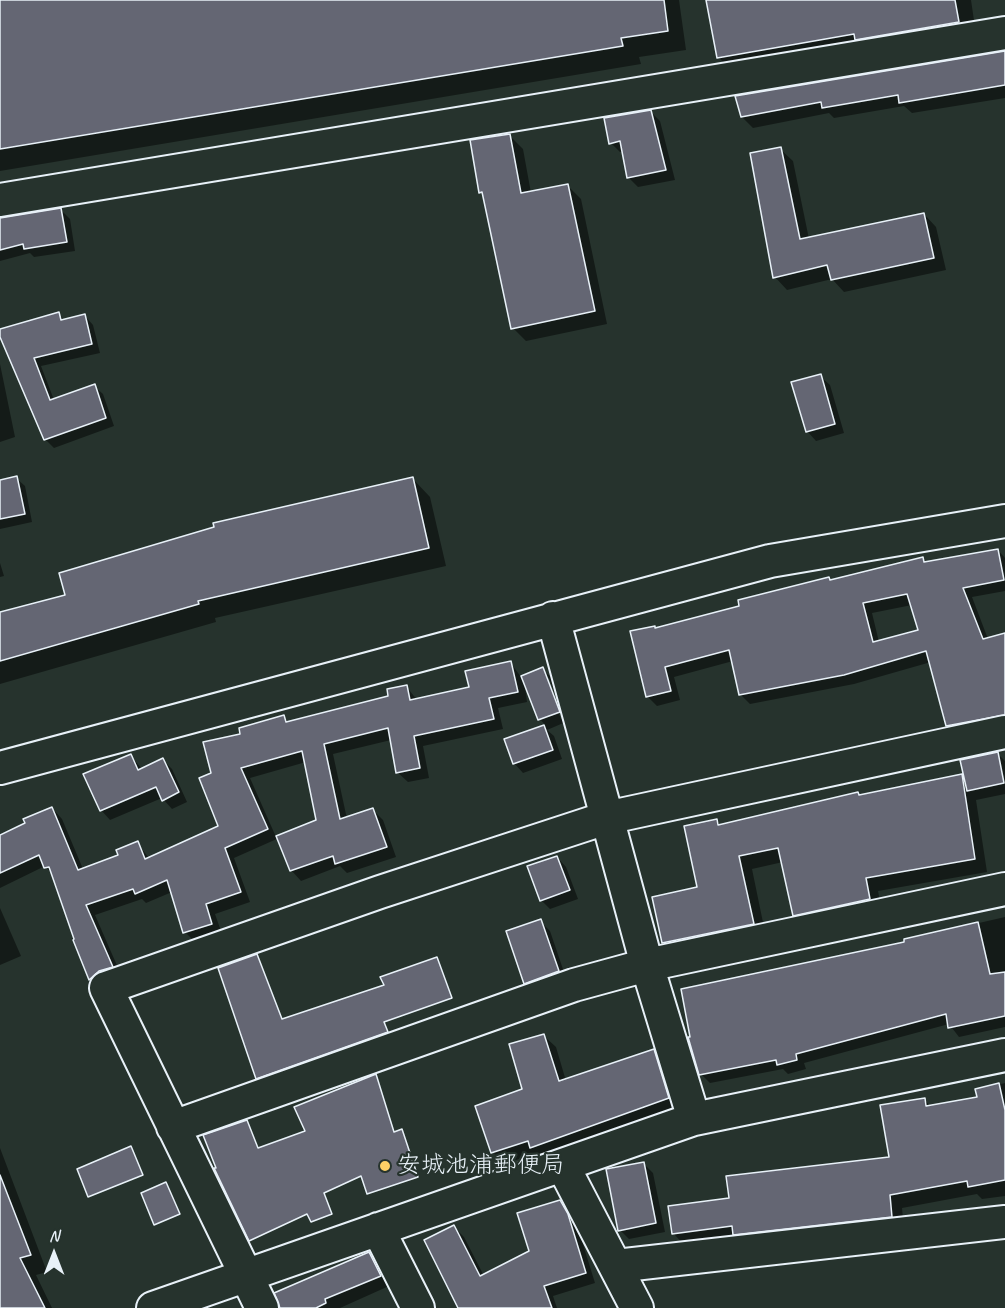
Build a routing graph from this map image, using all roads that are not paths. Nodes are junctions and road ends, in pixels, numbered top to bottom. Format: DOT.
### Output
graph roads {
  1 [pos="1005,33"];
  2 [pos="0,200"];
  3 [pos="1005,521"];
  4 [pos="553,618"];
  5 [pos="1005,732"];
  6 [pos="0,768"];
  7 [pos="606,818"];
  8 [pos="1005,890"];
  9 [pos="647,965"];
  10 [pos="1005,1055"];
  11 [pos="694,1119"];
  12 [pos="173,1127"];
  13 [pos="563,1166"];
  14 [pos="1005,1222"];
  15 [pos="378,1229"];
  16 [pos="616,1266"];
  17 [pos="244,1275"];
  18 [pos="153,1308"];
  19 [pos="261,1308"];
  20 [pos="418,1308"];
  21 [pos="637,1308"];
  1 -- 2 [label="street"];
  3 -- 4 [label="street"];
  4 -- 6 [label="street"];
  4 -- 7 [label="street"];
  5 -- 7 [label="street"];
  7 -- 9 [label="street"];
  7 -- 12 [label="street"];
  8 -- 9 [label="street"];
  9 -- 11 [label="street"];
  9 -- 12 [label="street"];
  10 -- 11 [label="street"];
  11 -- 13 [label="street"];
  12 -- 17 [label="street"];
  13 -- 15 [label="street"];
  13 -- 16 [label="street"];
  14 -- 16 [label="street"];
  15 -- 17 [label="street"];
  15 -- 20 [label="street"];
  16 -- 21 [label="street"];
  17 -- 18 [label="street"];
  17 -- 19 [label="street"];
}
